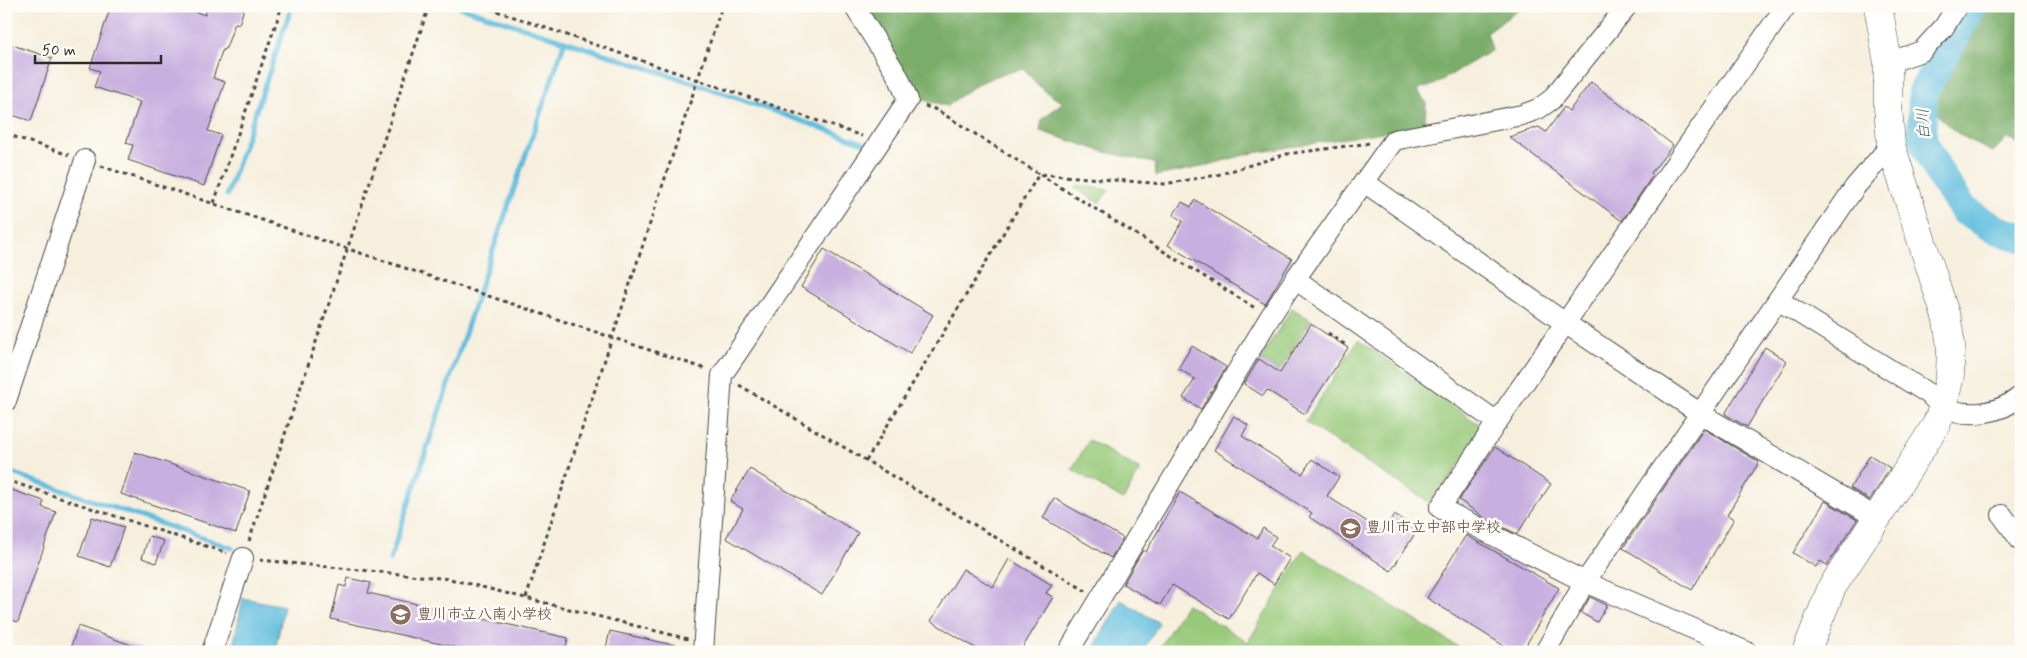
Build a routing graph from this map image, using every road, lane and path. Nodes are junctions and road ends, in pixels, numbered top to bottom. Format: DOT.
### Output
graph roads {
  1 [pos="282,6"];
  2 [pos="429,6"];
  3 [pos="482,6"];
  4 [pos="722,6"];
  5 [pos="854,6"];
  6 [pos="1627,6"];
  7 [pos="1786,6"];
  8 [pos="1878,6"];
  9 [pos="1957,6"];
  10 [pos="1888,63"];
  11 [pos="698,79"];
  12 [pos="908,100"];
  13 [pos="6,134"];
  14 [pos="1394,140"];
  15 [pos="880,142"];
  16 [pos="1891,145"];
  17 [pos="85,160"];
  18 [pos="1039,174"];
  19 [pos="1364,182"];
  20 [pos="214,203"];
  21 [pos="348,248"];
  22 [pos="1295,278"];
  23 [pos="1778,300"];
  24 [pos="1270,317"];
  25 [pos="1565,323"];
  26 [pos="1328,333"];
  27 [pos="611,336"];
  28 [pos="1346,347"];
  29 [pos="722,375"];
  30 [pos="2021,396"];
  31 [pos="6,401"];
  32 [pos="1943,407"];
  33 [pos="1701,414"];
  34 [pos="1497,422"];
  35 [pos="866,461"];
  36 [pos="6,480"];
  37 [pos="2002,515"];
  38 [pos="1877,518"];
  39 [pos="2021,541"];
  40 [pos="243,558"];
  41 [pos="1585,582"];
  42 [pos="526,598"];
  43 [pos="1099,599"];
  44 [pos="703,647"];
  45 [pos="212,652"];
  46 [pos="1068,652"];
  47 [pos="1545,652"];
  48 [pos="1746,652"];
  49 [pos="1806,652"];
  1 -- 20 [label="path"];
  2 -- 21 [label="path"];
  3 -- 11 [label="path"];
  4 -- 11 [label="path"];
  5 -- 12 [label="street"];
  6 -- 14 [label="street"];
  7 -- 25 [label="street"];
  8 -- 10 [label="street"];
  9 -- 10 [label="street"];
  10 -- 16 [label="street"];
  11 -- 15 [label="path"];
  11 -- 27 [label="path"];
  12 -- 15 [label="street"];
  12 -- 18 [label="path"];
  13 -- 17 [label="path"];
  14 -- 18 [label="path"];
  14 -- 19 [label="street"];
  15 -- 29 [label="street"];
  16 -- 23 [label="street"];
  16 -- 32 [label="street"];
  17 -- 20 [label="path"];
  17 -- 31 [label="street"];
  18 -- 24 [label="path"];
  18 -- 35 [label="path"];
  19 -- 22 [label="street"];
  19 -- 25 [label="street"];
  20 -- 21 [label="path"];
  21 -- 27 [label="path"];
  21 -- 40 [label="path"];
  22 -- 24 [label="street"];
  22 -- 34 [label="street"];
  23 -- 32 [label="street"];
  23 -- 33 [label="street"];
  24 -- 43 [label="street"];
  25 -- 33 [label="street"];
  25 -- 34 [label="street"];
  26 -- 28 [label="path"];
  27 -- 29 [label="path"];
  27 -- 42 [label="path"];
  29 -- 35 [label="path"];
  29 -- 44 [label="street"];
  30 -- 32 [label="street"];
  32 -- 38 [label="street"];
  33 -- 38 [label="street"];
  33 -- 41 [label="street"];
  34 -- 41 [label="street"];
  35 -- 43 [label="path"];
  36 -- 40 [label="path"];
  37 -- 39 [label="street"];
  38 -- 49 [label="street"];
  40 -- 42 [label="path"];
  40 -- 45 [label="street"];
  41 -- 47 [label="street"];
  41 -- 48 [label="street"];
  42 -- 44 [label="path"];
  43 -- 46 [label="street"];
}
